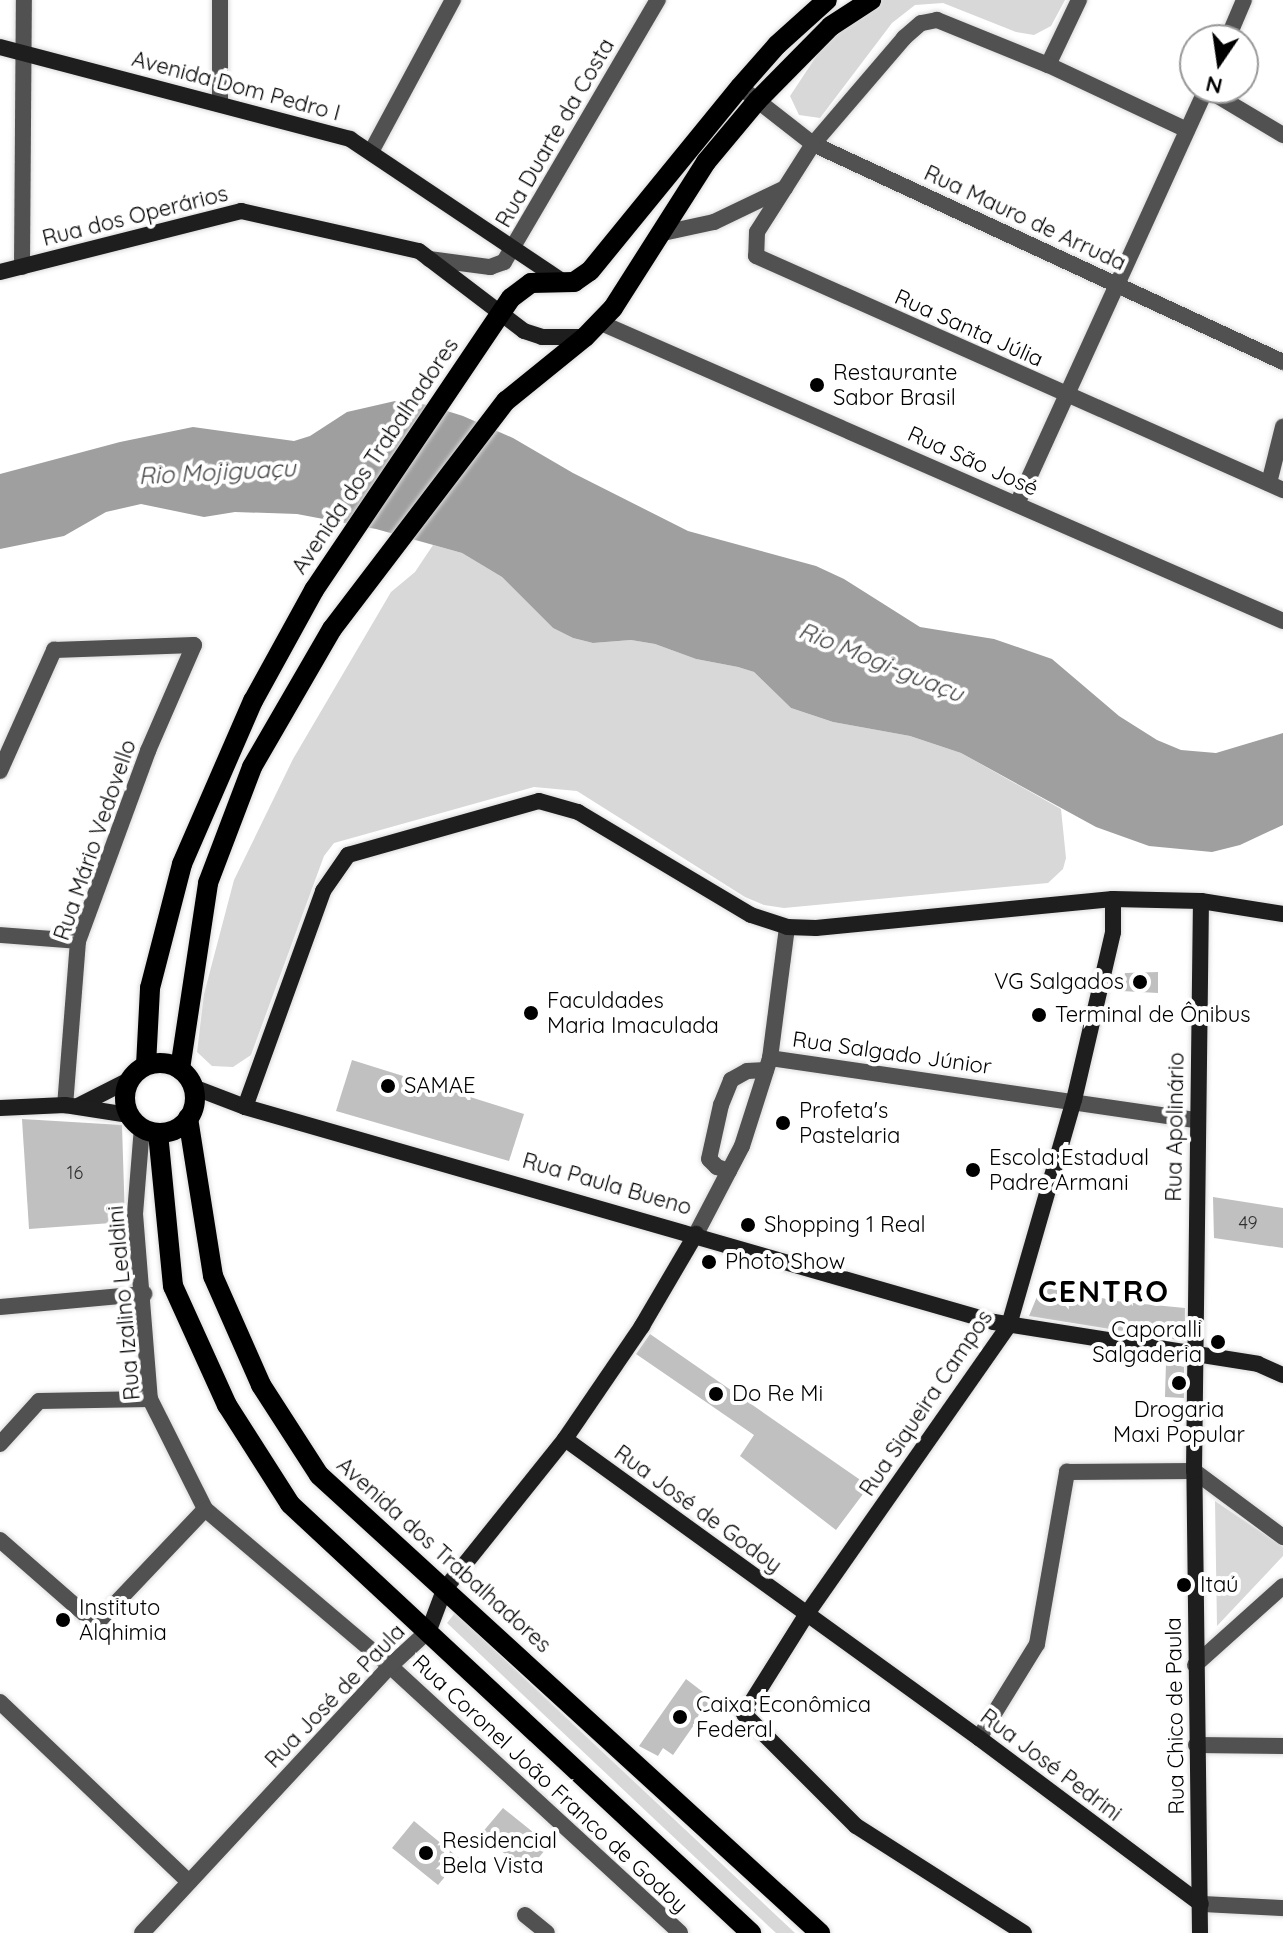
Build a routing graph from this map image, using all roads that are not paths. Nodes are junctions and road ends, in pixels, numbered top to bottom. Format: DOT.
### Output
graph roads {
  1 [pos="24,0"];
  2 [pos="220,0"];
  3 [pos="453,0"];
  4 [pos="658,0"];
  5 [pos="827,0"];
  6 [pos="871,0"];
  7 [pos="1079,0"];
  8 [pos="1244,0"];
  9 [pos="1234,24"];
  10 [pos="0,47"];
  11 [pos="24,53"];
  12 [pos="1048,65"];
  13 [pos="740,87"];
  14 [pos="757,101"];
  15 [pos="220,104"];
  16 [pos="1199,104"];
  17 [pos="1231,104"];
  18 [pos="1187,130"];
  19 [pos="1283,135"];
  20 [pos="813,144"];
  21 [pos="371,152"];
  22 [pos="785,188"];
  23 [pos="663,233"];
  24 [pos="514,248"];
  25 [pos="429,259"];
  26 [pos="22,267"];
  27 [pos="0,272"];
  28 [pos="565,283"];
  29 [pos="1116,285"];
  30 [pos="500,316"];
  31 [pos="601,323"];
  32 [pos="585,337"];
  33 [pos="1283,362"];
  34 [pos="1066,395"];
  35 [pos="1283,427"];
  36 [pos="1276,486"];
  37 [pos="1017,504"];
  38 [pos="1283,621"];
  39 [pos="0,771"];
  40 [pos="1113,899"];
  41 [pos="1201,901"];
  42 [pos="1283,914"];
  43 [pos="787,927"];
  44 [pos="0,935"];
  45 [pos="78,941"];
  46 [pos="768,1064"];
  47 [pos="146,1065"];
  48 [pos="180,1069"];
  49 [pos="129,1080"];
  50 [pos="193,1087"];
  51 [pos="1074,1100"];
  52 [pos="71,1105"];
  53 [pos="245,1107"];
  54 [pos="0,1108"];
  55 [pos="188,1118"];
  56 [pos="1196,1120"];
  57 [pos="143,1125"];
  58 [pos="729,1171"];
  59 [pos="696,1234"];
  60 [pos="144,1294"];
  61 [pos="0,1307"];
  62 [pos="1009,1325"];
  63 [pos="1195,1354"];
  64 [pos="1283,1375"];
  65 [pos="150,1399"];
  66 [pos="565,1439"];
  67 [pos="0,1444"];
  68 [pos="1194,1471"];
  69 [pos="205,1509"];
  70 [pos="1283,1537"];
  71 [pos="0,1540"];
  72 [pos="1283,1586"];
  73 [pos="444,1590"];
  74 [pos="806,1615"];
  75 [pos="429,1630"];
  76 [pos="1195,1665"];
  77 [pos="390,1666"];
  78 [pos="3,1711"];
  79 [pos="979,1738"];
  80 [pos="1196,1745"];
  81 [pos="1283,1746"];
  82 [pos="189,1882"];
  83 [pos="1201,1904"];
  84 [pos="1283,1908"];
  85 [pos="525,1915"];
  86 [pos="142,1933"];
  87 [pos="547,1933"];
  88 [pos="680,1933"];
  89 [pos="751,1933"];
  90 [pos="820,1933"];
  91 [pos="1024,1933"];
  92 [pos="1200,1933"];
  1 -- 11 [label="street"];
  2 -- 15 [label="street"];
  3 -- 21 [label="street"];
  4 -- 24 [label="street, Rua Duarte da Costa"];
  5 -- 13 [label="main road, Avenida dos Trabalhadores"];
  6 -- 14 [label="main road"];
  7 -- 12 [label="street"];
  8 -- 9 [label="street"];
  10 -- 11 [label="main road, Avenida Dom Pedro I"];
  11 -- 15 [label="main road, Avenida Dom Pedro I"];
  11 -- 26 [label="street"];
  12 -- 18 [label="street"];
  12 -- 20 [label="street, Rua Santa Júlia"];
  13 -- 14 [label="street, Rua Mauro de Arruda"];
  13 -- 28 [label="main road, Avenida dos Trabalhadores"];
  14 -- 20 [label="street, Rua Mauro de Arruda"];
  14 -- 23 [label="main road"];
  15 -- 21 [label="main road, Avenida Dom Pedro I"];
  16 -- 18 [label="street"];
  17 -- 19 [label="street"];
  18 -- 29 [label="street"];
  20 -- 22 [label="street, Rua Santa Júlia"];
  20 -- 29 [label="street, Rua Mauro de Arruda"];
  21 -- 24 [label="main road, Avenida Dom Pedro I"];
  22 -- 23 [label="street"];
  22 -- 34 [label="street, Rua Santa Júlia"];
  23 -- 31 [label="main road"];
  24 -- 25 [label="street"];
  24 -- 28 [label="main road, Avenida Dom Pedro I"];
  25 -- 26 [label="main road, Rua dos Operários"];
  25 -- 30 [label="main road, Rua dos Operários"];
  26 -- 27 [label="main road, Rua dos Operários"];
  28 -- 30 [label="main road, Avenida dos Trabalhadores"];
  29 -- 33 [label="street, Rua Mauro de Arruda"];
  29 -- 34 [label="street"];
  30 -- 32 [label="main road, Rua dos Operários"];
  30 -- 47 [label="main road, Avenida dos Trabalhadores"];
  31 -- 32 [label="main road"];
  31 -- 37 [label="street, Rua São José"];
  32 -- 48 [label="main road"];
  34 -- 36 [label="street, Rua Santa Júlia"];
  34 -- 37 [label="street"];
  35 -- 36 [label="street"];
  37 -- 38 [label="street, Rua São José"];
  39 -- 45 [label="street, Rua Mário Vedovello"];
  40 -- 41 [label="main road"];
  40 -- 43 [label="main road"];
  40 -- 51 [label="main road, Rua Siqueira Campos"];
  41 -- 42 [label="main road"];
  41 -- 56 [label="main road, Rua Apolinário"];
  43 -- 46 [label="street"];
  43 -- 53 [label="main road"];
  44 -- 45 [label="street"];
  45 -- 52 [label="street, Rua Mário Vedovello"];
  46 -- 51 [label="street, Rua Salgado Júnior"];
  46 -- 58 [label="street, Rua Salgado Júnior"];
  46 -- 58 [label="street"];
  47 -- 48 [label="main road"];
  47 -- 49 [label="main road"];
  48 -- 50 [label="main road"];
  49 -- 52 [label="main road"];
  49 -- 57 [label="main road"];
  50 -- 53 [label="main road, Rua Paula Bueno"];
  50 -- 55 [label="main road"];
  51 -- 56 [label="street, Rua Salgado Júnior"];
  51 -- 62 [label="main road, Rua Siqueira Campos"];
  52 -- 54 [label="main road"];
  52 -- 57 [label="main road"];
  53 -- 59 [label="main road, Rua Paula Bueno"];
  55 -- 57 [label="main road"];
  55 -- 73 [label="main road, Avenida dos Trabalhadores"];
  56 -- 63 [label="main road, Rua Apolinário"];
  57 -- 60 [label="street, Rua Izalino Lealdini"];
  57 -- 75 [label="main road"];
  58 -- 59 [label="street, Rua Salgado Júnior"];
  59 -- 62 [label="main road, Rua Paula Bueno"];
  59 -- 66 [label="main road, Rua José de Paula"];
  60 -- 61 [label="street"];
  60 -- 65 [label="street, Rua Izalino Lealdini"];
  62 -- 63 [label="main road, Rua Paula Bueno"];
  62 -- 74 [label="main road, Rua Siqueira Campos"];
  63 -- 64 [label="main road, Rua Paula Bueno"];
  63 -- 68 [label="main road, Rua Chico de Paula"];
  65 -- 67 [label="street"];
  65 -- 69 [label="street, Rua Izalino Lealdini"];
  66 -- 73 [label="main road, Rua José de Paula"];
  66 -- 74 [label="main road, Rua José de Godoy"];
  68 -- 70 [label="street"];
  68 -- 76 [label="main road, Rua Chico de Paula"];
  68 -- 79 [label="street"];
  69 -- 71 [label="street"];
  69 -- 77 [label="street, Rua Izalino Lealdini"];
  72 -- 76 [label="street"];
  73 -- 75 [label="main road, Rua José de Paula"];
  73 -- 90 [label="main road, Avenida dos Trabalhadores"];
  74 -- 79 [label="main road, Rua José Pedrini"];
  74 -- 91 [label="main road, Rua Siqueira Campos"];
  75 -- 77 [label="street, Rua José de Paula"];
  75 -- 89 [label="main road"];
  76 -- 80 [label="main road, Rua Chico de Paula"];
  77 -- 82 [label="street, Rua José de Paula"];
  77 -- 88 [label="street, Rua Coronel João Franco de Godoy"];
  78 -- 82 [label="street"];
  79 -- 83 [label="main road, Rua José Pedrini"];
  80 -- 81 [label="street"];
  80 -- 83 [label="main road, Rua Chico de Paula"];
  82 -- 86 [label="street, Rua José de Paula"];
  83 -- 84 [label="street"];
  83 -- 92 [label="main road, Rua Chico de Paula"];
  85 -- 87 [label="street"];
}
